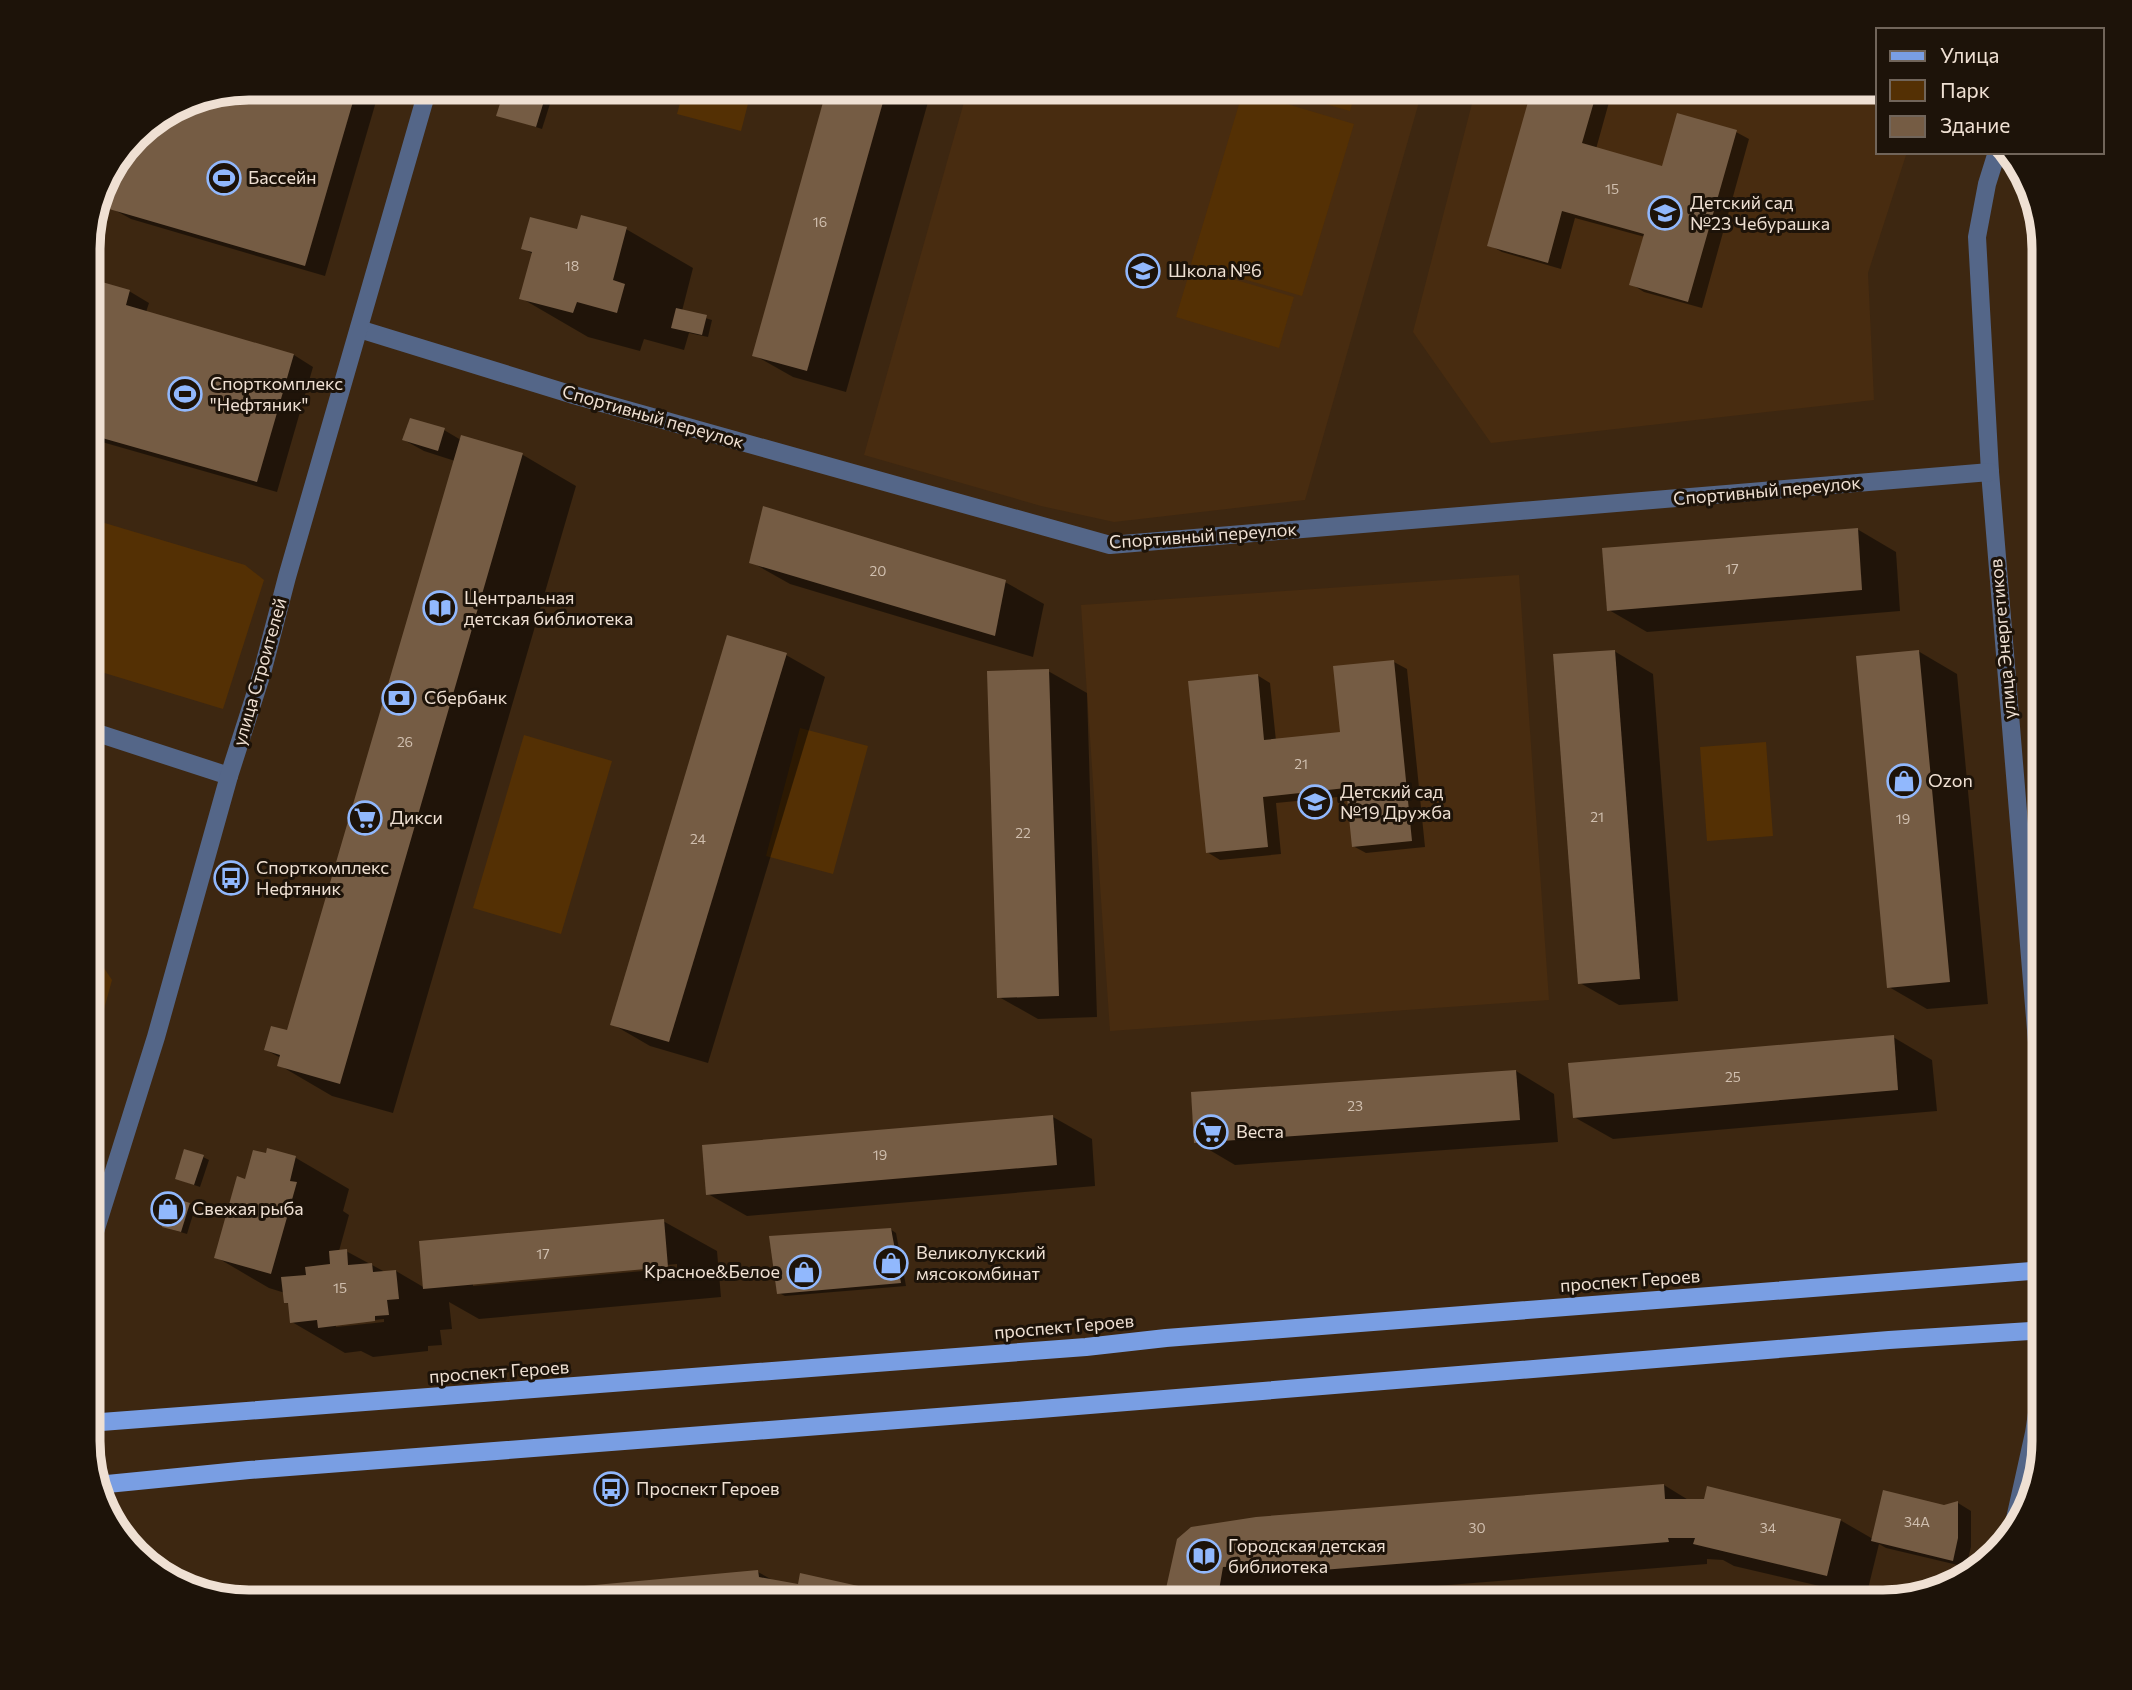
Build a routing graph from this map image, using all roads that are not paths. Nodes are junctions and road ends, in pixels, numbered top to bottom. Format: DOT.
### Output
graph roads {
  1 [pos="425,100"];
  2 [pos="1996,154"];
  3 [pos="359,329"];
  4 [pos="1990,472"];
  5 [pos="100,734"];
  6 [pos="229,776"];
  7 [pos="2032,972"];
  8 [pos="100,1216"];
  9 [pos="2032,1271"];
  10 [pos="2032,1331"];
  11 [pos="100,1423"];
  12 [pos="2032,1442"];
  13 [pos="106,1484"];
  14 [pos="2018,1504"];
  1 -- 3 [label="street, улица Строителей"];
  2 -- 4 [label="street, улица Энергетиков"];
  3 -- 4 [label="street, Спортивный переулок"];
  3 -- 6 [label="street, улица Строителей"];
  4 -- 7 [label="street, улица Энергетиков"];
  5 -- 6 [label="street"];
  6 -- 8 [label="street, улица Строителей"];
  9 -- 11 [label="main road, проспект Героев"];
  10 -- 13 [label="main road"];
  12 -- 14 [label="street"];
}
